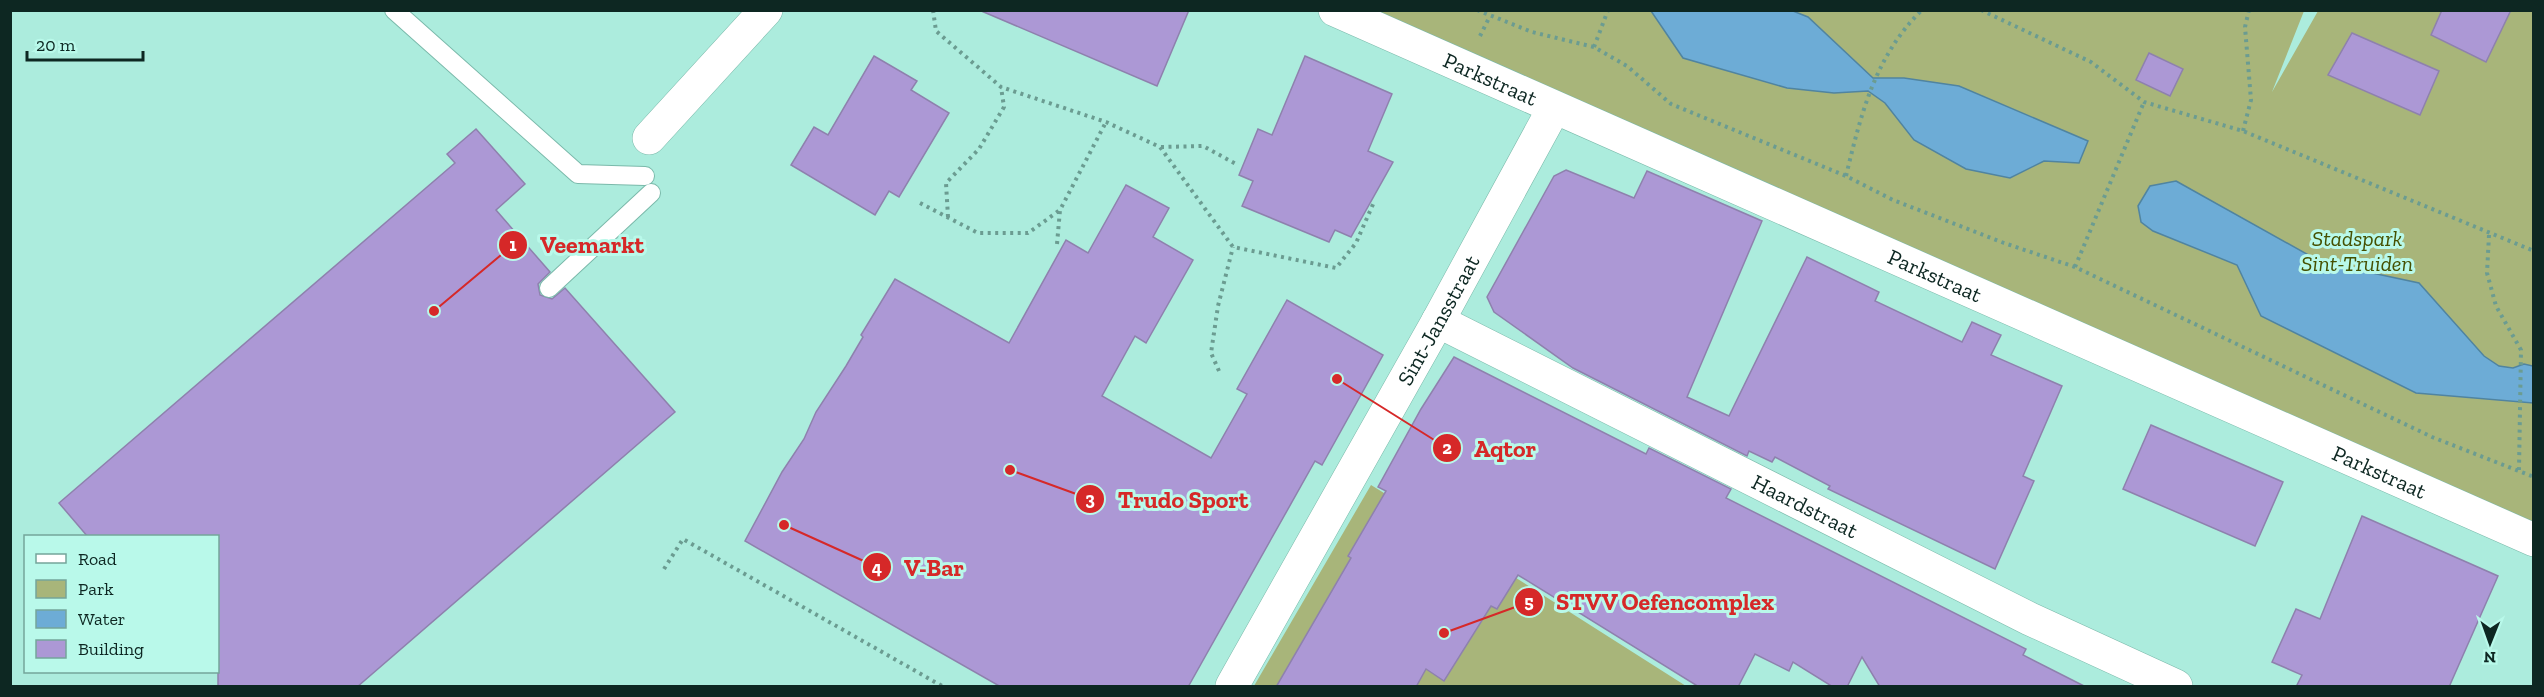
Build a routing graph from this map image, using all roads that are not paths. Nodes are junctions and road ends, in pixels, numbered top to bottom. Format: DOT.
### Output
graph roads {
  1 [pos="394,10"];
  2 [pos="766,10"];
  3 [pos="1335,10"];
  4 [pos="1554,108"];
  5 [pos="649,138"];
  6 [pos="549,288"];
  7 [pos="1438,321"];
  8 [pos="2534,540"];
  9 [pos="1232,687"];
  10 [pos="2175,687"];
  1 -- 6 [label="lane"];
  2 -- 5 [label="street"];
  3 -- 4 [label="street, Parkstraat"];
  4 -- 7 [label="street, Sint-Jansstraat"];
  4 -- 8 [label="street, Parkstraat"];
  7 -- 9 [label="street, Sint-Jansstraat"];
  7 -- 10 [label="street, Haardstraat"];
}
